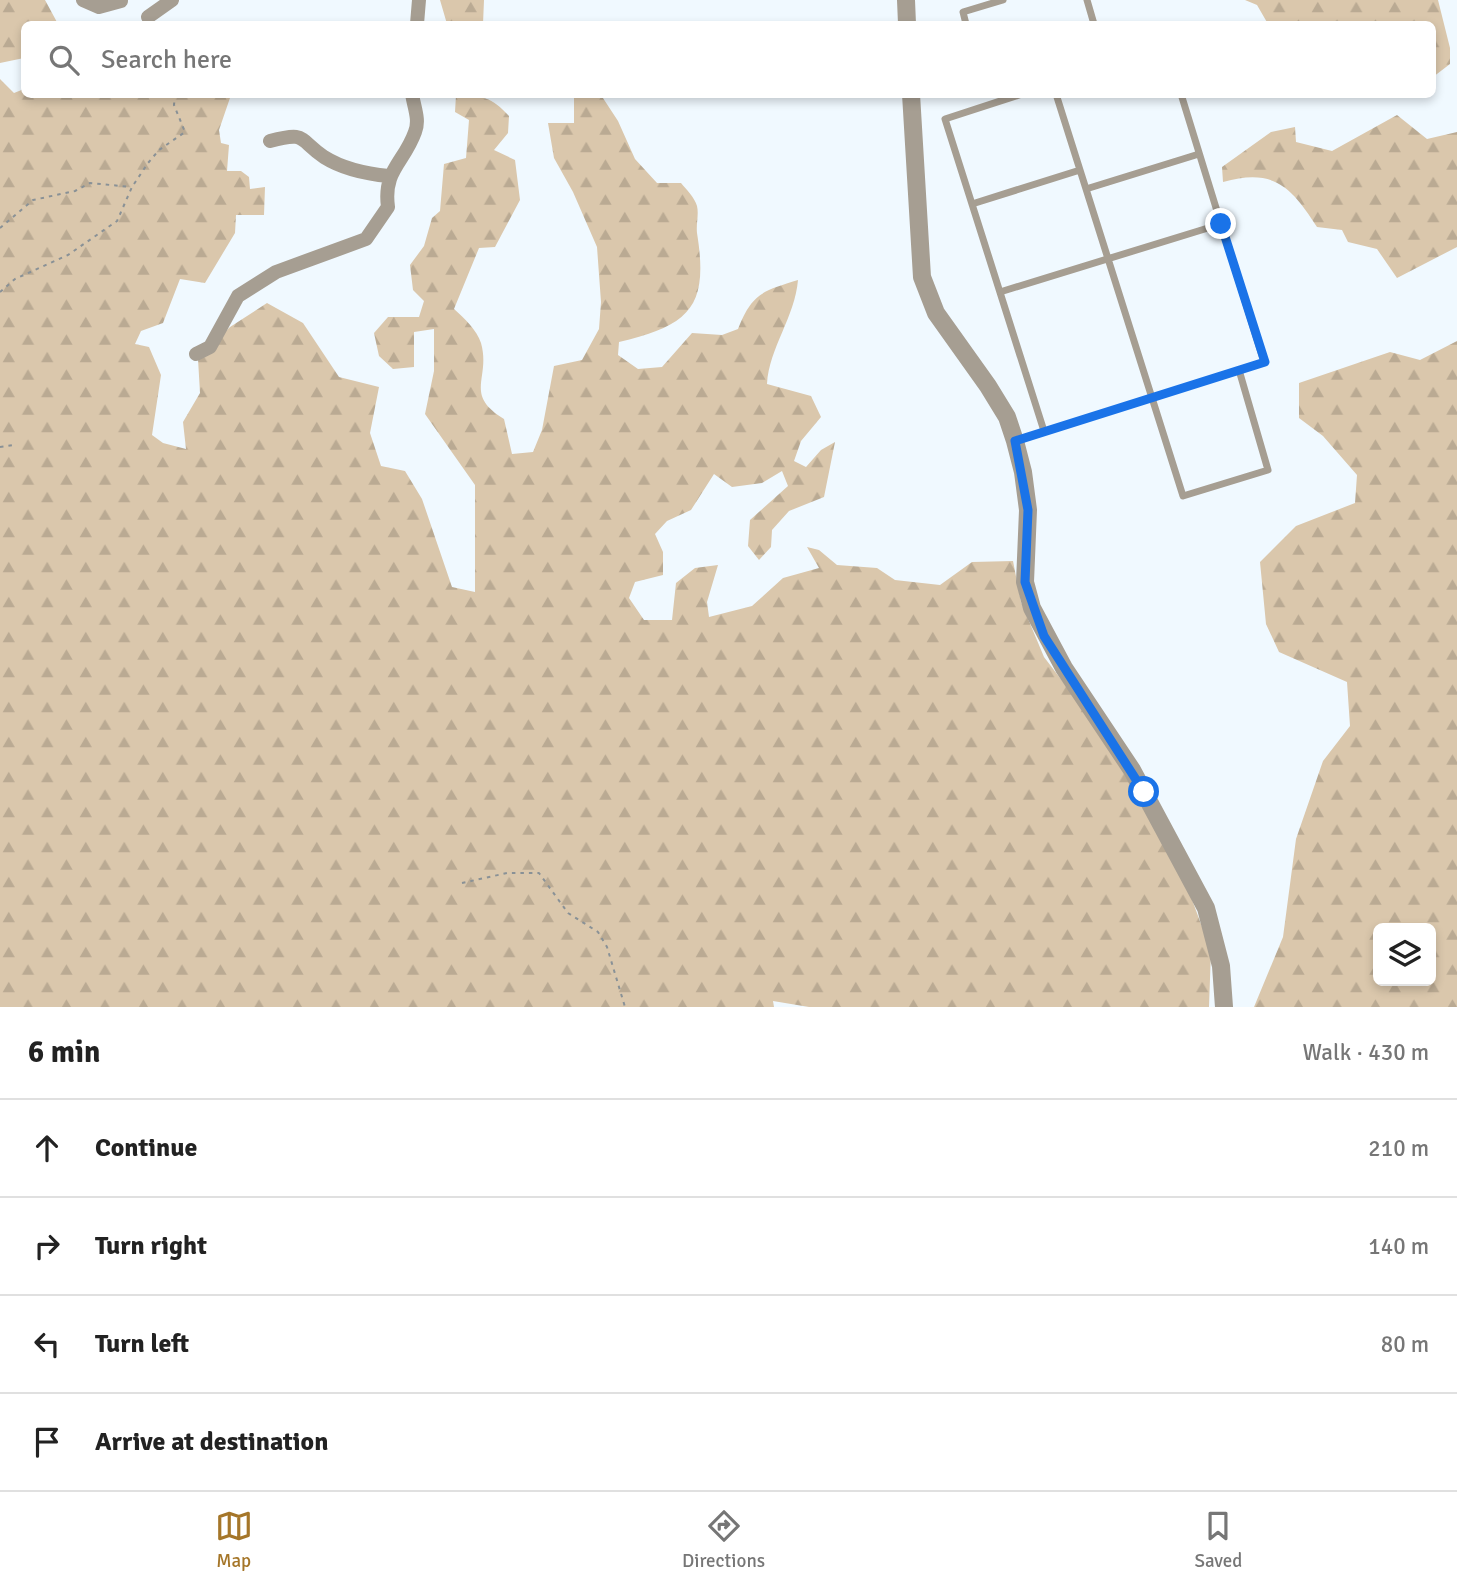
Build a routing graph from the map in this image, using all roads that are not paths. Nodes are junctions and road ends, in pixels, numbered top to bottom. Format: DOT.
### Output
graph roads {
  1 [pos="83,0"];
  2 [pos="172,0"];
  3 [pos="419,0"];
  4 [pos="906,0"];
  5 [pos="1003,0"];
  6 [pos="1087,0"];
  7 [pos="121,1"];
  8 [pos="148,17"];
  9 [pos="417,21"];
  10 [pos="907,21"];
  11 [pos="965,21"];
  12 [pos="1093,21"];
  13 [pos="412,98"];
  14 [pos="911,98"];
  15 [pos="988,98"];
  16 [pos="1009,98"];
  17 [pos="1057,98"];
  18 [pos="1182,98"];
  19 [pos="990,104"];
  20 [pos="270,141"];
  21 [pos="1199,154"];
  22 [pos="1080,170"];
  23 [pos="389,176"];
  24 [pos="1086,189"];
  25 [pos="972,204"];
  26 [pos="1221,224"];
  27 [pos="1108,259"];
  28 [pos="1000,292"];
  29 [pos="196,354"];
  30 [pos="1238,370"];
  31 [pos="1153,398"];
  32 [pos="1044,431"];
  33 [pos="1015,441"];
  34 [pos="1224,1007"];
  1 -- 7 [label="street"];
  2 -- 8 [label="street"];
  3 -- 9 [label="street"];
  4 -- 10 [label="street"];
  5 -- 11 [label="lane"];
  6 -- 12 [label="lane"];
  13 -- 23 [label="street"];
  14 -- 33 [label="street"];
  15 -- 19 [label="lane"];
  16 -- 19 [label="lane"];
  17 -- 22 [label="lane"];
  18 -- 21 [label="lane"];
  19 -- 25 [label="lane"];
  20 -- 23 [label="street"];
  21 -- 24 [label="lane"];
  21 -- 26 [label="lane"];
  22 -- 24 [label="lane"];
  22 -- 25 [label="lane"];
  23 -- 29 [label="street"];
  24 -- 27 [label="lane"];
  25 -- 28 [label="lane"];
  26 -- 27 [label="lane"];
  26 -- 30 [label="lane"];
  27 -- 28 [label="lane"];
  27 -- 31 [label="lane"];
  28 -- 32 [label="lane"];
  30 -- 31 [label="lane"];
  30 -- 31 [label="lane"];
  31 -- 32 [label="lane"];
  32 -- 33 [label="lane"];
  33 -- 34 [label="street"];
}
